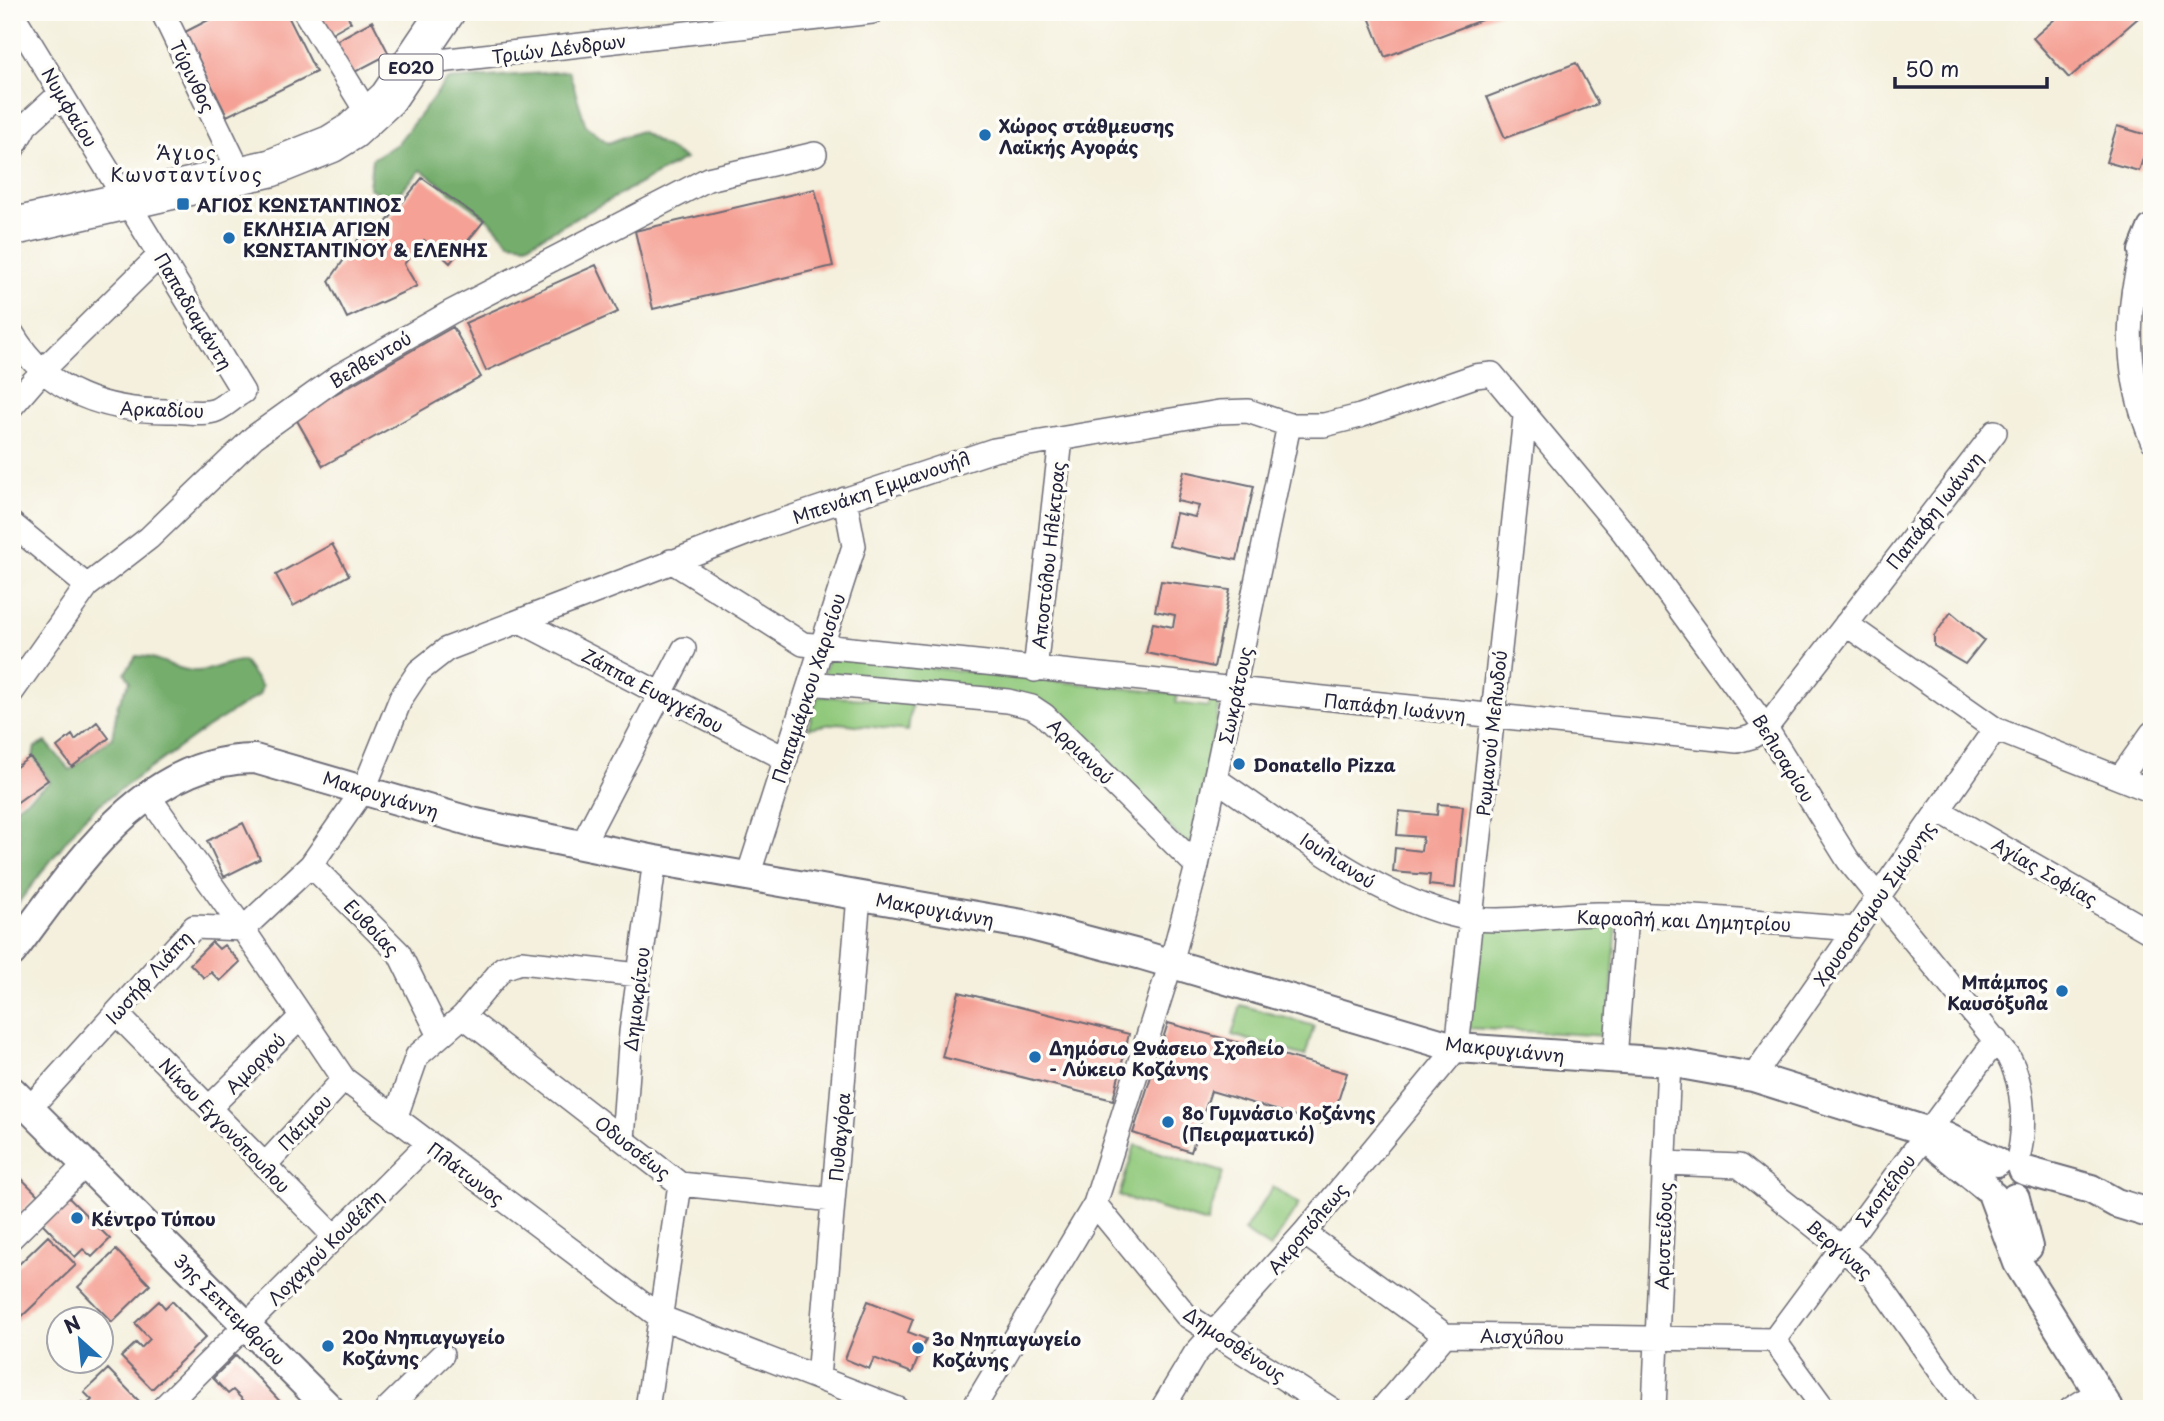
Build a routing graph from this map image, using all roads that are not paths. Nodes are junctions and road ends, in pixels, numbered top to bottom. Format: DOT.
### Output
graph roads {
  1 [pos="305,12"];
  2 [pos="446,12"];
  3 [pos="702,12"];
  4 [pos="872,12"];
  5 [pos="12,13"];
  6 [pos="164,15"];
  7 [pos="765,18"];
  8 [pos="740,27"];
  9 [pos="413,64"];
  10 [pos="61,93"];
  11 [pos="369,116"];
  12 [pos="12,150"];
  13 [pos="815,155"];
  14 [pos="241,174"];
  15 [pos="127,202"];
  16 [pos="12,227"];
  17 [pos="2149,246"];
  18 [pos="160,255"];
  19 [pos="12,333"];
  20 [pos="44,369"];
  21 [pos="1492,374"];
  22 [pos="12,406"];
  23 [pos="214,411"];
  24 [pos="1525,417"];
  25 [pos="1289,425"];
  26 [pos="1995,432"];
  27 [pos="1061,439"];
  28 [pos="2152,440"];
  29 [pos="845,499"];
  30 [pos="12,524"];
  31 [pos="671,561"];
  32 [pos="87,586"];
  33 [pos="520,621"];
  34 [pos="1846,624"];
  35 [pos="822,646"];
  36 [pos="684,649"];
  37 [pos="1035,670"];
  38 [pos="810,683"];
  39 [pos="1236,690"];
  40 [pos="12,692"];
  41 [pos="660,694"];
  42 [pos="1493,717"];
  43 [pos="1766,728"];
  44 [pos="1994,729"];
  45 [pos="2152,733"];
  46 [pos="786,759"];
  47 [pos="2120,778"];
  48 [pos="1217,779"];
  49 [pos="364,789"];
  50 [pos="2152,791"];
  51 [pos="149,797"];
  52 [pos="1938,810"];
  53 [pos="582,845"];
  54 [pos="655,860"];
  55 [pos="312,865"];
  56 [pos="1197,866"];
  57 [pos="748,876"];
  58 [pos="859,896"];
  59 [pos="1877,898"];
  60 [pos="1626,915"];
  61 [pos="1471,919"];
  62 [pos="243,929"];
  63 [pos="1856,929"];
  64 [pos="2152,933"];
  65 [pos="12,952"];
  66 [pos="1171,963"];
  67 [pos="639,975"];
  68 [pos="116,1013"];
  69 [pos="463,1016"];
  70 [pos="300,1018"];
  71 [pos="439,1034"];
  72 [pos="1996,1040"];
  73 [pos="1457,1048"];
  74 [pos="1615,1059"];
  75 [pos="1668,1062"];
  76 [pos="1753,1077"];
  77 [pos="344,1079"];
  78 [pos="21,1099"];
  79 [pos="209,1108"];
  80 [pos="394,1119"];
  81 [pos="1927,1133"];
  82 [pos="623,1139"];
  83 [pos="428,1144"];
  84 [pos="1665,1163"];
  85 [pos="86,1164"];
  86 [pos="265,1165"];
  87 [pos="2008,1180"];
  88 [pos="680,1184"];
  89 [pos="834,1200"];
  90 [pos="1096,1204"];
  91 [pos="2152,1214"];
  92 [pos="1304,1233"];
  93 [pos="12,1237"];
  94 [pos="335,1237"];
  95 [pos="1842,1248"];
  96 [pos="660,1317"];
  97 [pos="246,1325"];
  98 [pos="1216,1332"];
  99 [pos="1445,1335"];
  100 [pos="1659,1338"];
  101 [pos="1774,1340"];
  102 [pos="442,1355"];
  103 [pos="818,1378"];
  104 [pos="2103,1401"];
  105 [pos="162,1409"];
  106 [pos="330,1409"];
  107 [pos="387,1409"];
  108 [pos="647,1409"];
  109 [pos="898,1409"];
  110 [pos="973,1409"];
  111 [pos="1162,1409"];
  112 [pos="1331,1409"];
  113 [pos="1382,1409"];
  114 [pos="1654,1409"];
  115 [pos="1824,1409"];
  116 [pos="1967,1409"];
  117 [pos="2071,1409"];
  1 -- 11 [label="street"];
  2 -- 9 [label="main road, ΕΟ20"];
  3 -- 8 [label="street"];
  4 -- 7 [label="street, Τριών Δένδρων"];
  5 -- 10 [label="street, Νυμφαίου"];
  6 -- 14 [label="street, Τύρινθος"];
  7 -- 8 [label="street, Τριών Δένδρων"];
  8 -- 9 [label="street, Τριών Δένδρων"];
  9 -- 11 [label="main road, ΕΟ20"];
  10 -- 12 [label="street"];
  10 -- 15 [label="street, Νυμφαίου"];
  11 -- 14 [label="main road, ΕΟ20"];
  13 -- 32 [label="street, Βελβεντού"];
  14 -- 15 [label="main road, ΕΟ20"];
  15 -- 16 [label="main road, ΕΟ20"];
  15 -- 18 [label="street, Παπαδιαμάντη"];
  17 -- 28 [label="street"];
  18 -- 20 [label="street"];
  18 -- 23 [label="street, Παπαδιαμάντη"];
  19 -- 20 [label="street, Αρκαδίου"];
  20 -- 22 [label="street"];
  20 -- 23 [label="street, Αρκαδίου"];
  21 -- 24 [label="street, Βελισαρίου"];
  21 -- 25 [label="street, Μπενάκη Εμμανουήλ"];
  24 -- 42 [label="street, Ρωμανού Μελωδού"];
  24 -- 43 [label="street, Βελισαρίου"];
  25 -- 27 [label="street, Μπενάκη Εμμανουήλ"];
  25 -- 39 [label="street, Σωκράτους"];
  26 -- 34 [label="street, Παπάφη Ιωάννη"];
  27 -- 29 [label="street, Μπενάκη Εμμανουήλ"];
  27 -- 37 [label="street, Αποστόλου Ηλέκτρας"];
  29 -- 31 [label="street, Μπενάκη Εμμανουήλ"];
  29 -- 35 [label="street, Παπαμάρκου Χαρισίου"];
  30 -- 32 [label="street"];
  31 -- 33 [label="street, Μπενάκη Εμμανουήλ"];
  31 -- 35 [label="street, Παπάφη Ιωάννη"];
  32 -- 40 [label="street, Βελβεντού"];
  33 -- 41 [label="street, Ζάππα Ευαγγέλου"];
  33 -- 49 [label="street, Μπενάκη Εμμανουήλ"];
  34 -- 43 [label="street, Παπάφη Ιωάννη"];
  34 -- 44 [label="street"];
  35 -- 37 [label="street, Παπάφη Ιωάννη"];
  35 -- 38 [label="street, Παπαμάρκου Χαρισίου"];
  36 -- 41 [label="street"];
  37 -- 39 [label="street, Παπάφη Ιωάννη"];
  38 -- 46 [label="street, Παπαμάρκου Χαρισίου"];
  38 -- 56 [label="street, Αρριανού"];
  39 -- 42 [label="street, Παπάφη Ιωάννη"];
  39 -- 48 [label="street, Σωκράτους"];
  41 -- 46 [label="street, Ζάππα Ευαγγέλου"];
  41 -- 53 [label="street"];
  42 -- 43 [label="street, Παπάφη Ιωάννη"];
  42 -- 61 [label="street, Ρωμανού Μελωδού"];
  43 -- 59 [label="street, Βελισαρίου"];
  44 -- 47 [label="street"];
  44 -- 52 [label="street, Χρυσοστόμου Σμύρνης"];
  45 -- 47 [label="street"];
  46 -- 57 [label="street, Παπαμάρκου Χαρισίου"];
  47 -- 50 [label="street"];
  48 -- 56 [label="street, Σωκράτους"];
  48 -- 61 [label="street, Ιουλιανού"];
  49 -- 51 [label="street, Μακρυγιάννη"];
  49 -- 53 [label="street, Μακρυγιάννη"];
  49 -- 55 [label="street"];
  51 -- 62 [label="street, Πλάτωνος"];
  51 -- 65 [label="street, Μακρυγιάννη"];
  52 -- 59 [label="street, Χρυσοστόμου Σμύρνης"];
  52 -- 64 [label="street, Αγίας Σοφίας"];
  53 -- 54 [label="street, Μακρυγιάννη"];
  54 -- 57 [label="street, Μακρυγιάννη"];
  54 -- 67 [label="street, Δημοκρίτου"];
  55 -- 62 [label="street"];
  55 -- 71 [label="street, Ευβoίας"];
  56 -- 66 [label="street, Σωκράτους"];
  57 -- 58 [label="street, Μακρυγιάννη"];
  58 -- 66 [label="street, Μακρυγιάννη"];
  58 -- 89 [label="street, Πυθαγόρα"];
  59 -- 63 [label="street, Χρυσοστόμου Σμύρνης"];
  59 -- 72 [label="street, Βελισαρίου"];
  60 -- 61 [label="street, Καραολή και Δημητρίου"];
  60 -- 63 [label="street, Καραολή και Δημητρίου"];
  60 -- 74 [label="street"];
  61 -- 73 [label="street, Ρωμανού Μελωδού"];
  62 -- 68 [label="street, Ιωσήφ Λιάπη"];
  62 -- 70 [label="street, Πλάτωνος"];
  63 -- 76 [label="street, Χρυσοστόμου Σμύρνης"];
  66 -- 73 [label="street, Μακρυγιάννη"];
  66 -- 90 [label="street, Σωκράτους"];
  67 -- 69 [label="street"];
  67 -- 82 [label="street, Δημοκρίτου"];
  68 -- 78 [label="street, Ιωσήφ Λιάπη"];
  68 -- 79 [label="street, Νίκου Εγγονόπουλου"];
  69 -- 71 [label="street"];
  69 -- 82 [label="street, Οδυσσέως"];
  70 -- 77 [label="street, Πλάτωνος"];
  70 -- 79 [label="street, Αμοργού"];
  71 -- 80 [label="street"];
  72 -- 81 [label="street, Σκοπέλου"];
  72 -- 87 [label="street, Βελισαρίου"];
  73 -- 74 [label="street, Μακρυγιάννη"];
  73 -- 92 [label="street, Ακροπόλεως"];
  74 -- 75 [label="street, Μακρυγιάννη"];
  75 -- 76 [label="street, Μακρυγιάννη"];
  75 -- 84 [label="street, Αριστείδους"];
  76 -- 81 [label="street, Μακρυγιάννη"];
  77 -- 80 [label="street, Πλάτωνος"];
  77 -- 86 [label="street, Πάτμου"];
  78 -- 85 [label="street, 3ης Σεπτεμβρίου"];
  79 -- 86 [label="street, Νίκου Εγγονόπουλου"];
  80 -- 83 [label="street, Πλάτωνος"];
  81 -- 87 [label="street, Μακρυγιάννη"];
  81 -- 95 [label="street, Σκοπέλου"];
  82 -- 88 [label="street, Οδυσσέως"];
  83 -- 94 [label="street, Λοχαγού Κουβέλη"];
  83 -- 96 [label="street, Πλάτωνος"];
  84 -- 95 [label="street, Βεργίνας"];
  84 -- 100 [label="street, Αριστείδους"];
  85 -- 93 [label="street"];
  85 -- 97 [label="street, 3ης Σεπτεμβρίου"];
  86 -- 94 [label="street, Νίκου Εγγονόπουλου"];
  87 -- 91 [label="street, Μακρυγιάννη"];
  87 -- 104 [label="street"];
  88 -- 89 [label="street, Οδυσσέως"];
  88 -- 96 [label="street"];
  89 -- 103 [label="street, Πυθαγόρα"];
  90 -- 98 [label="street, Δημοσθένους"];
  90 -- 110 [label="street, Σωκράτους"];
  92 -- 98 [label="street, Ακροπόλεως"];
  92 -- 99 [label="street"];
  94 -- 97 [label="street, Λοχαγού Κουβέλη"];
  95 -- 101 [label="street, Σκοπέλου"];
  95 -- 116 [label="street, Βεργίνας"];
  96 -- 103 [label="street, Πλάτωνος"];
  96 -- 108 [label="street"];
  97 -- 105 [label="street, Λοχαγού Κουβέλη"];
  97 -- 106 [label="street, 3ης Σεπτεμβρίου"];
  98 -- 111 [label="street, Ακροπόλεως"];
  98 -- 112 [label="street, Δημοσθένους"];
  99 -- 100 [label="street, Αισχύλου"];
  99 -- 113 [label="street"];
  100 -- 101 [label="street, Αισχύλου"];
  100 -- 114 [label="street, Αριστείδους"];
  101 -- 115 [label="street"];
  102 -- 107 [label="street"];
  103 -- 109 [label="street, Πλάτωνος"];
  104 -- 117 [label="street"];
}
